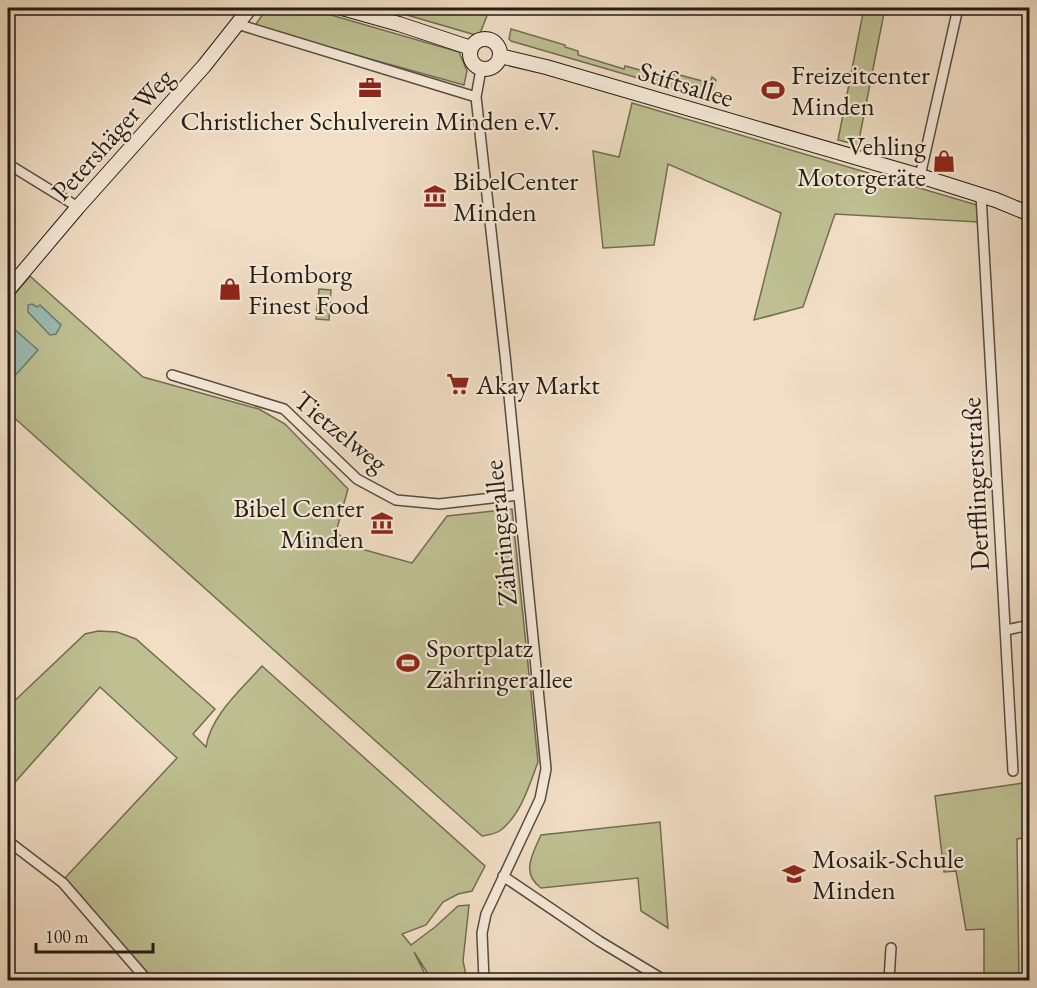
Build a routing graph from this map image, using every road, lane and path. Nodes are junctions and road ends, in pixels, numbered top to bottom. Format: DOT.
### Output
graph roads {
  1 [pos="250,8"];
  2 [pos="342,8"];
  3 [pos="958,8"];
  4 [pos="237,24"];
  5 [pos="471,48"];
  6 [pos="500,56"];
  7 [pos="482,69"];
  8 [pos="476,97"];
  9 [pos="8,164"];
  10 [pos="920,176"];
  11 [pos="981,195"];
  12 [pos="78,207"];
  13 [pos="1029,214"];
  14 [pos="8,290"];
  15 [pos="172,375"];
  16 [pos="519,495"];
  17 [pos="1029,625"];
  18 [pos="1006,630"];
  19 [pos="1013,771"];
  20 [pos="8,841"];
  21 [pos="503,876"];
  22 [pos="891,948"];
  23 [pos="147,981"];
  24 [pos="484,981"];
  25 [pos="664,981"];
  26 [pos="889,981"];
  1 -- 4 [label="main road, Petershäger Weg"];
  2 -- 5 [label="main road"];
  3 -- 10 [label="street"];
  4 -- 8 [label="street"];
  4 -- 12 [label="main road, Petershäger Weg"];
  5 -- 6 [label="main road"];
  5 -- 7 [label="main road"];
  6 -- 7 [label="main road"];
  6 -- 10 [label="main road, Stiftsallee"];
  7 -- 8 [label="street, Zähringerallee"];
  8 -- 16 [label="street, Zähringerallee"];
  9 -- 12 [label="street"];
  10 -- 11 [label="main road, Stiftsallee"];
  11 -- 13 [label="main road, Stiftsallee"];
  11 -- 18 [label="street, Derfflingerstraße"];
  12 -- 14 [label="main road, Petershäger Weg"];
  15 -- 16 [label="street, Tietzelweg"];
  16 -- 21 [label="street, Zähringerallee"];
  17 -- 18 [label="street"];
  18 -- 19 [label="street, Derfflingerstraße"];
  20 -- 23 [label="street"];
  21 -- 24 [label="street, Zähringerallee"];
  21 -- 25 [label="street"];
  22 -- 26 [label="street"];
}
